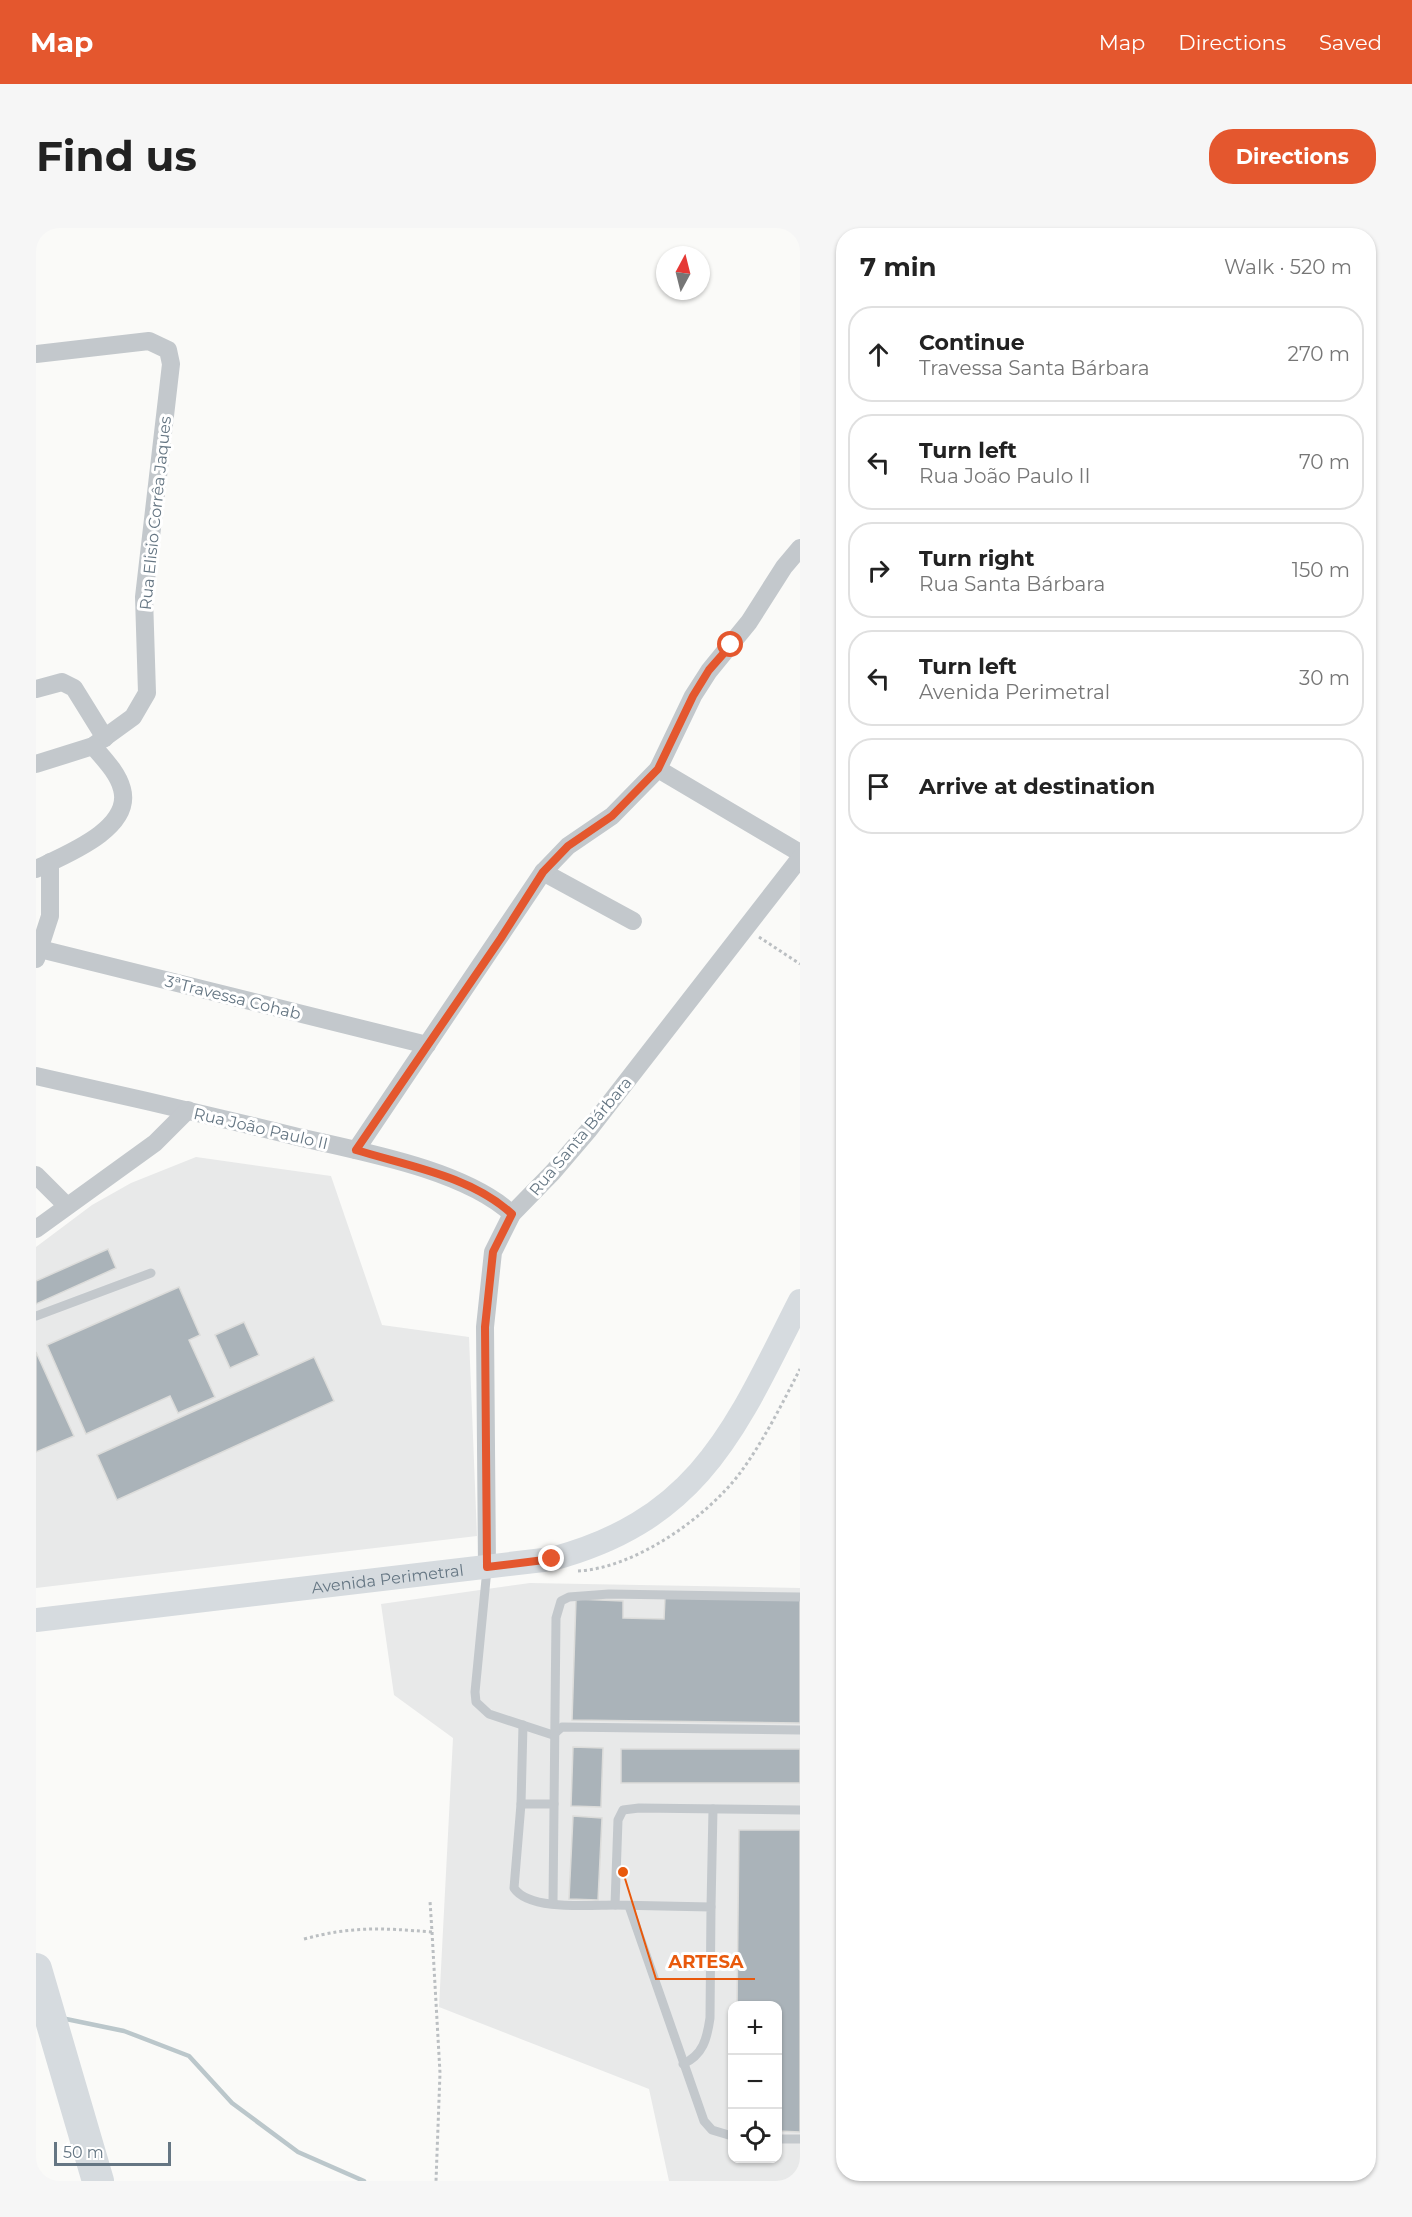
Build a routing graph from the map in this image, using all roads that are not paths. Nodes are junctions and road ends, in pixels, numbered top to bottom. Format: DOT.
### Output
graph roads {
  1 [pos="36,354"];
  2 [pos="800,548"];
  3 [pos="36,689"];
  4 [pos="99,742"];
  5 [pos="36,764"];
  6 [pos="658,769"];
  7 [pos="800,853"];
  8 [pos="800,858"];
  9 [pos="43,865"];
  10 [pos="543,872"];
  11 [pos="633,921"];
  12 [pos="38,954"];
  13 [pos="427,1045"];
  14 [pos="36,1076"];
  15 [pos="188,1110"];
  16 [pos="356,1150"];
  17 [pos="36,1176"];
  18 [pos="67,1206"];
  19 [pos="512,1214"];
  20 [pos="36,1229"];
  21 [pos="151,1273"];
  22 [pos="800,1301"];
  23 [pos="36,1316"];
  24 [pos="487,1567"];
  25 [pos="800,1597"];
  26 [pos="67,1617"];
  27 [pos="36,1620"];
  28 [pos="36,1635"];
  29 [pos="523,1725"];
  30 [pos="800,1730"];
  31 [pos="553,1735"];
  32 [pos="521,1803"];
  33 [pos="554,1804"];
  34 [pos="713,1809"];
  35 [pos="800,1810"];
  36 [pos="553,1904"];
  37 [pos="615,1905"];
  38 [pos="629,1906"];
  39 [pos="711,1906"];
  40 [pos="36,1969"];
  41 [pos="683,2064"];
  42 [pos="728,2135"];
  43 [pos="782,2139"];
  44 [pos="800,2139"];
  45 [pos="98,2181"];
  1 -- 4 [label="street, Rua Elisio Corrêa Jaques"];
  2 -- 6 [label="street"];
  3 -- 4 [label="street"];
  4 -- 5 [label="street, Rua Elisio Corrêa Jaques"];
  4 -- 9 [label="street"];
  6 -- 7 [label="street"];
  6 -- 10 [label="street"];
  8 -- 19 [label="street, Rua Santa Bárbara"];
  9 -- 12 [label="street"];
  10 -- 11 [label="street"];
  10 -- 13 [label="street"];
  12 -- 13 [label="street, 3ªTravessa Cohab"];
  13 -- 16 [label="street"];
  14 -- 15 [label="street, Rua João Paulo II"];
  15 -- 16 [label="street, Rua João Paulo II"];
  15 -- 18 [label="street"];
  16 -- 19 [label="street, Rua João Paulo II"];
  17 -- 18 [label="street"];
  18 -- 20 [label="street"];
  19 -- 24 [label="street, Rua Santa Bárbara"];
  21 -- 23 [label="lane"];
  22 -- 24 [label="main road, Avenida Perimetral"];
  24 -- 26 [label="main road, Avenida Perimetral"];
  24 -- 29 [label="lane"];
  25 -- 31 [label="lane"];
  26 -- 27 [label="main road, Avenida Perimetral"];
  26 -- 28 [label="main road"];
  29 -- 31 [label="lane"];
  29 -- 32 [label="lane"];
  30 -- 31 [label="lane"];
  31 -- 33 [label="lane"];
  32 -- 33 [label="lane"];
  32 -- 36 [label="lane"];
  33 -- 36 [label="lane"];
  34 -- 35 [label="lane"];
  34 -- 37 [label="lane"];
  34 -- 39 [label="lane"];
  36 -- 37 [label="lane"];
  37 -- 38 [label="lane"];
  38 -- 39 [label="lane"];
  38 -- 41 [label="lane"];
  39 -- 41 [label="lane"];
  40 -- 45 [label="highway"];
  41 -- 42 [label="lane"];
  43 -- 44 [label="lane"];
}
